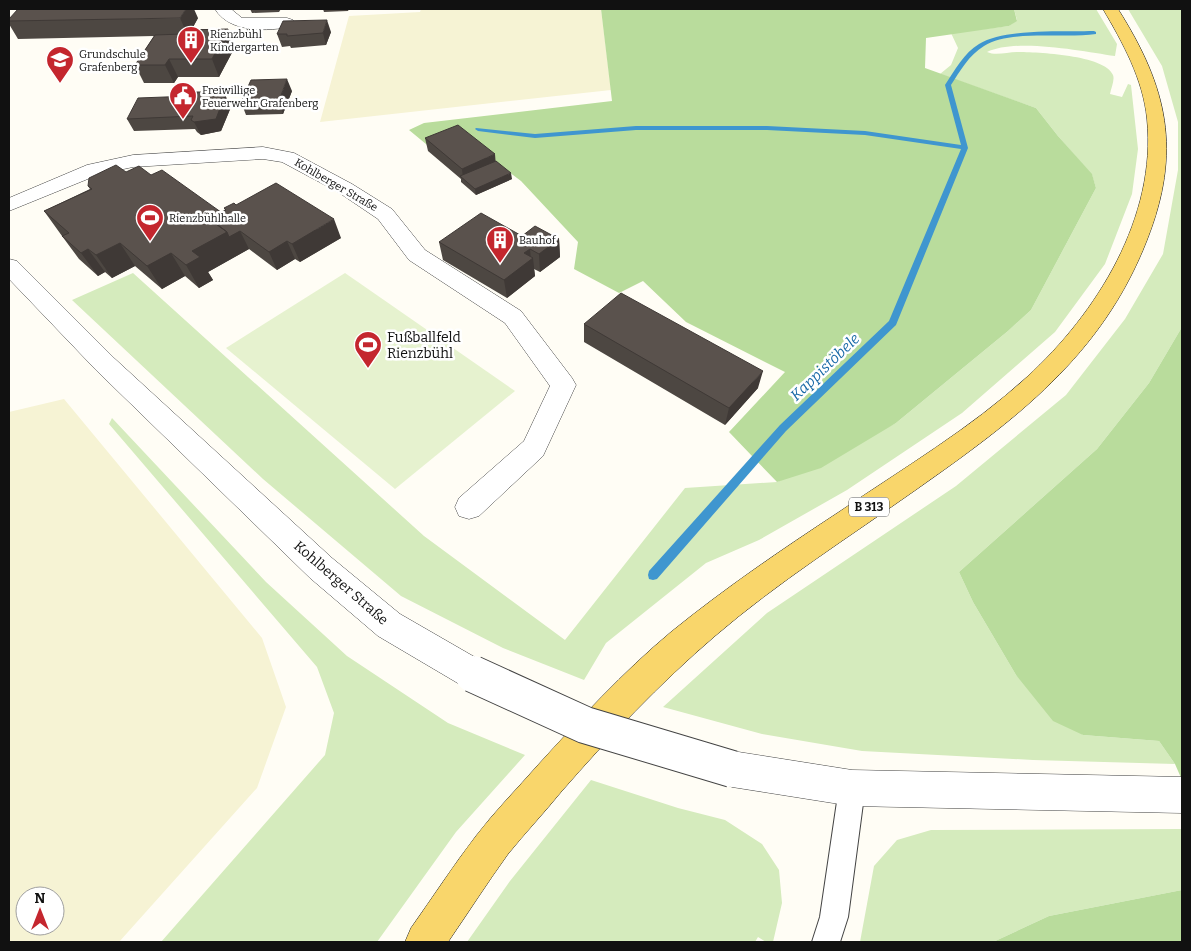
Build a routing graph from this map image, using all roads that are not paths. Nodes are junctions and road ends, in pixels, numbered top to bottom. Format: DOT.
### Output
graph roads {
  1 [pos="222,9"];
  2 [pos="1111,9"];
  3 [pos="287,23"];
  4 [pos="9,205"];
  5 [pos="9,266"];
  6 [pos="469,507"];
  7 [pos="852,788"];
  8 [pos="1182,795"];
  9 [pos="425,942"];
  10 [pos="826,942"];
  1 -- 3 [label="street"];
  2 -- 9 [label="main road, B 313"];
  4 -- 6 [label="street, Kohlberger Straße"];
  5 -- 7 [label="street, Kohlberger Straße, bridge"];
  7 -- 8 [label="street, Kohlberger Straße"];
  7 -- 10 [label="lane"];
}
